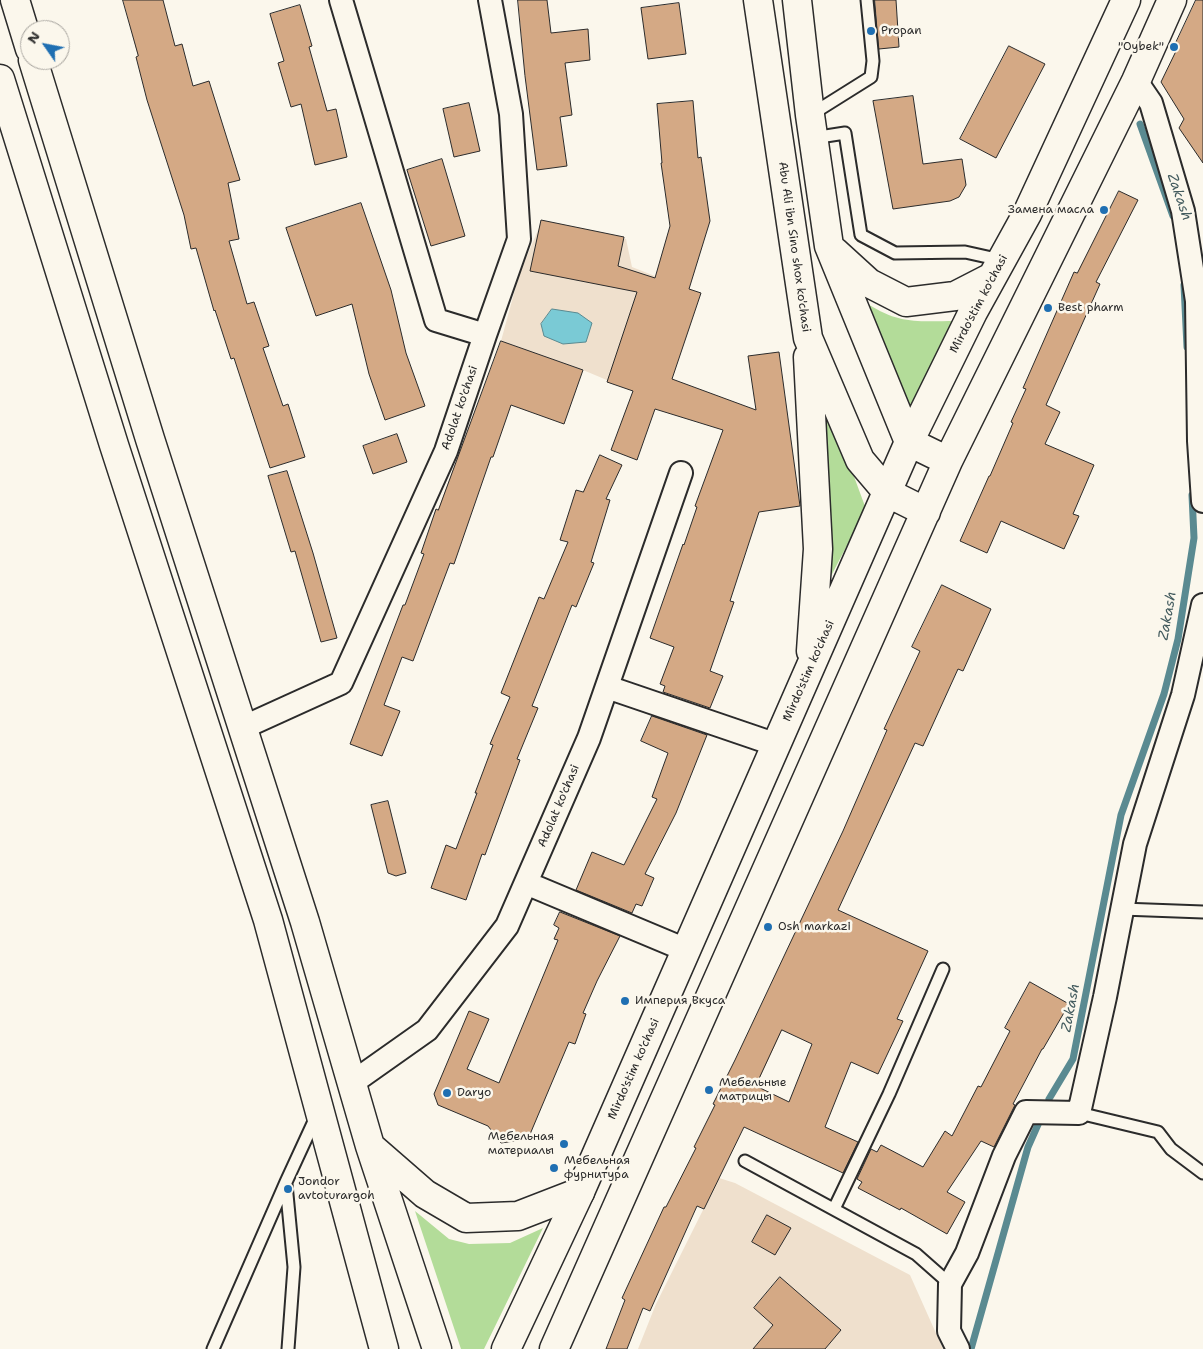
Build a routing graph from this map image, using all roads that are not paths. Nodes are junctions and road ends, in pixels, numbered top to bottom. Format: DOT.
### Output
graph roads {
  1 [pos="15,0"];
  2 [pos="341,0"];
  3 [pos="490,0"];
  4 [pos="758,0"];
  5 [pos="797,0"];
  6 [pos="867,0"];
  7 [pos="1126,0"];
  8 [pos="1172,0"];
  9 [pos="21,20"];
  10 [pos="36,70"];
  11 [pos="0,79"];
  12 [pos="1136,81"];
  13 [pos="812,126"];
  14 [pos="829,246"];
  15 [pos="997,268"];
  16 [pos="485,334"];
  17 [pos="808,338"];
  18 [pos="150,439"];
  19 [pos="910,442"];
  20 [pos="114,445"];
  21 [pos="948,461"];
  22 [pos="681,473"];
  23 [pos="888,493"];
  24 [pos="1203,501"];
  25 [pos="926,512"];
  26 [pos="1203,605"];
  27 [pos="810,670"];
  28 [pos="607,687"];
  29 [pos="242,728"];
  30 [pos="777,745"];
  31 [pos="526,883"];
  32 [pos="1122,909"];
  33 [pos="1203,912"];
  34 [pos="686,950"];
  35 [pos="943,969"];
  36 [pos="352,1083"];
  37 [pos="319,1111"];
  38 [pos="1079,1113"];
  39 [pos="370,1146"];
  40 [pos="745,1161"];
  41 [pos="1203,1173"];
  42 [pos="286,1182"];
  43 [pos="580,1192"];
  44 [pos="834,1209"];
  45 [pos="950,1284"];
  46 [pos="213,1349"];
  47 [pos="288,1349"];
  48 [pos="384,1349"];
  49 [pos="438,1349"];
  50 [pos="506,1349"];
  51 [pos="554,1349"];
  52 [pos="958,1349"];
  1 -- 9 [label="main road"];
  2 -- 16 [label="street"];
  3 -- 16 [label="street, Adolat ko'chasi"];
  4 -- 17 [label="main road, Abu Ali ibn Sino shox ko'chasi"];
  5 -- 13 [label="main road"];
  6 -- 13 [label="lane"];
  7 -- 15 [label="main road, Mirdo'stim ko'chasi"];
  8 -- 12 [label="main road"];
  10 -- 18 [label="main road"];
  11 -- 20 [label="main road"];
  12 -- 21 [label="main road"];
  12 -- 24 [label="street"];
  13 -- 14 [label="main road"];
  13 -- 15 [label="lane"];
  14 -- 15 [label="main road"];
  14 -- 19 [label="main road"];
  15 -- 19 [label="main road, Mirdo'stim ko'chasi"];
  16 -- 29 [label="street, Adolat ko'chasi"];
  17 -- 23 [label="main road, Abu Ali ibn Sino shox ko'chasi"];
  17 -- 27 [label="main road"];
  18 -- 20 [label="main road"];
  18 -- 29 [label="main road"];
  19 -- 21 [label="main road"];
  19 -- 23 [label="main road, Mirdo'stim ko'chasi"];
  20 -- 37 [label="main road"];
  21 -- 25 [label="main road"];
  22 -- 28 [label="street, Adolat ko'chasi"];
  23 -- 25 [label="main road, Abu Ali ibn Sino shox ko'chasi"];
  23 -- 27 [label="main road, Mirdo'stim ko'chasi"];
  25 -- 51 [label="main road"];
  26 -- 32 [label="street"];
  27 -- 30 [label="main road, Mirdo'stim ko'chasi"];
  28 -- 30 [label="street"];
  28 -- 31 [label="street, Adolat ko'chasi"];
  29 -- 36 [label="main road"];
  30 -- 34 [label="main road, Mirdo'stim ko'chasi"];
  31 -- 34 [label="street"];
  31 -- 36 [label="street, Adolat ko'chasi"];
  32 -- 33 [label="lane"];
  32 -- 38 [label="street"];
  34 -- 43 [label="main road, Mirdo'stim ko'chasi"];
  35 -- 44 [label="lane"];
  36 -- 39 [label="main road"];
  37 -- 42 [label="lane"];
  37 -- 48 [label="main road"];
  38 -- 41 [label="lane"];
  38 -- 45 [label="street"];
  39 -- 43 [label="main road"];
  39 -- 49 [label="main road"];
  40 -- 44 [label="lane"];
  42 -- 46 [label="lane"];
  42 -- 47 [label="lane"];
  43 -- 50 [label="main road, Mirdo'stim ko'chasi"];
  44 -- 45 [label="lane"];
  45 -- 52 [label="street"];
}
